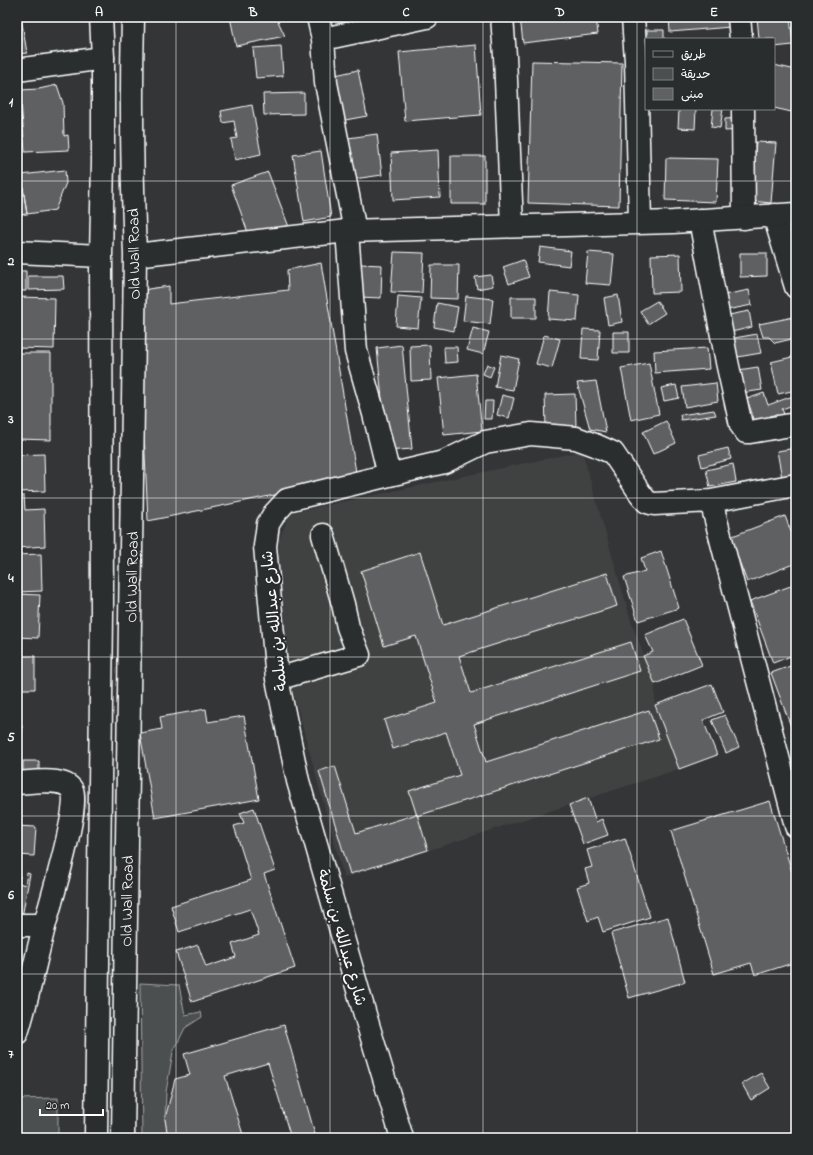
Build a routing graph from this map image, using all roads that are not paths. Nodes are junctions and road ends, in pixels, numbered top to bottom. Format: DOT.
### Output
graph roads {
  1 [pos="101,17"];
  2 [pos="133,17"];
  3 [pos="318,17"];
  4 [pos="427,17"];
  5 [pos="502,17"];
  6 [pos="633,17"];
  7 [pos="739,17"];
  8 [pos="740,38"];
  9 [pos="323,39"];
  10 [pos="103,58"];
  11 [pos="641,60"];
  12 [pos="17,70"];
  13 [pos="743,110"];
  14 [pos="796,214"];
  15 [pos="774,215"];
  16 [pos="744,218"];
  17 [pos="700,220"];
  18 [pos="640,222"];
  19 [pos="512,226"];
  20 [pos="351,231"];
  21 [pos="17,252"];
  22 [pos="135,255"];
  23 [pos="101,256"];
  24 [pos="796,287"];
  25 [pos="796,424"];
  26 [pos="389,475"];
  27 [pos="796,485"];
  28 [pos="711,501"];
  29 [pos="323,535"];
  30 [pos="102,611"];
  31 [pos="130,613"];
  32 [pos="277,679"];
  33 [pos="17,783"];
  34 [pos="796,826"];
  35 [pos="44,925"];
  36 [pos="17,926"];
  37 [pos="18,1025"];
  38 [pos="96,1138"];
  39 [pos="123,1138"];
  40 [pos="402,1138"];
  1 -- 10 [label="street, Old Wall Road"];
  2 -- 22 [label="street, Old Wall Road"];
  3 -- 9 [label="street"];
  4 -- 9 [label="street"];
  5 -- 19 [label="street"];
  6 -- 11 [label="street"];
  7 -- 8 [label="street"];
  9 -- 20 [label="street"];
  10 -- 12 [label="street"];
  10 -- 23 [label="street, Old Wall Road"];
  11 -- 18 [label="street"];
  13 -- 16 [label="street"];
  14 -- 15 [label="street"];
  15 -- 16 [label="street"];
  15 -- 24 [label="street"];
  16 -- 17 [label="street"];
  17 -- 18 [label="street"];
  17 -- 25 [label="street"];
  18 -- 19 [label="street"];
  19 -- 20 [label="street"];
  20 -- 22 [label="street"];
  20 -- 26 [label="street"];
  21 -- 23 [label="street"];
  22 -- 31 [label="street, Old Wall Road"];
  23 -- 30 [label="street, Old Wall Road"];
  26 -- 28 [label="street, شارع عبدالله بن سلمة"];
  26 -- 32 [label="street, شارع عبدالله بن سلمة"];
  27 -- 28 [label="street, شارع عبدالله بن سلمة"];
  28 -- 34 [label="street"];
  29 -- 32 [label="street"];
  30 -- 31 [label="street"];
  30 -- 38 [label="street, Old Wall Road"];
  31 -- 39 [label="street, Old Wall Road"];
  32 -- 40 [label="street, شارع عبدالله بن سلمة"];
  33 -- 35 [label="street"];
  35 -- 36 [label="street"];
  35 -- 37 [label="street"];
}
